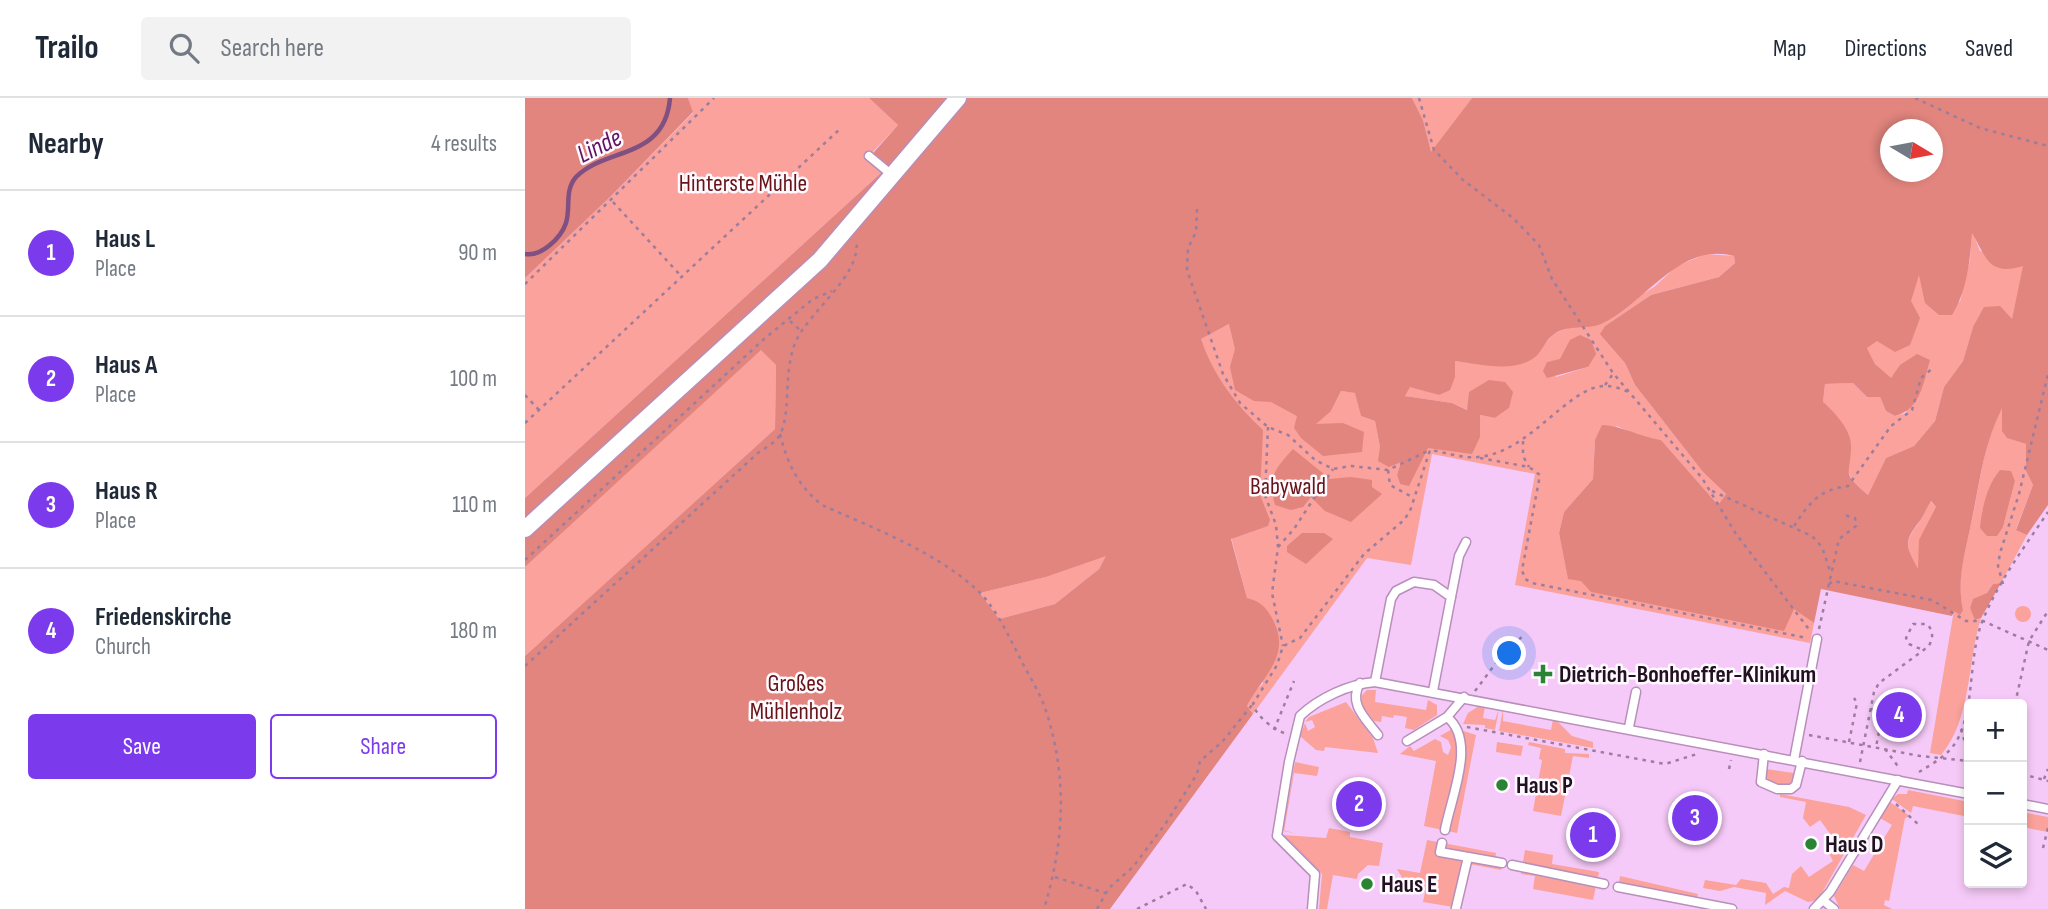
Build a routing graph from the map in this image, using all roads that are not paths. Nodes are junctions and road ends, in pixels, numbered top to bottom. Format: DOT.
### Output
graph roads {
  1 [pos="958,98"];
  2 [pos="869,156"];
  3 [pos="892,175"];
  4 [pos="525,529"];
  5 [pos="1467,542"];
  6 [pos="1451,597"];
  7 [pos="1817,639"];
  8 [pos="1375,682"];
  9 [pos="1360,683"];
  10 [pos="1433,691"];
  11 [pos="1636,692"];
  12 [pos="1468,698"];
  13 [pos="1447,717"];
  14 [pos="1629,727"];
  15 [pos="1378,734"];
  16 [pos="1407,741"];
  17 [pos="1764,754"];
  18 [pos="1798,761"];
  19 [pos="1899,780"];
  20 [pos="1964,793"];
  21 [pos="2027,805"];
  22 [pos="2048,809"];
  23 [pos="1445,830"];
  24 [pos="1442,843"];
  25 [pos="1468,857"];
  26 [pos="1502,863"];
  27 [pos="1512,865"];
  28 [pos="1604,884"];
  29 [pos="1618,887"];
  30 [pos="1824,901"];
  31 [pos="1456,908"];
  32 [pos="1312,909"];
  33 [pos="1732,909"];
  34 [pos="1814,909"];
  35 [pos="1834,909"];
  1 -- 3 [label="street"];
  2 -- 3 [label="lane"];
  3 -- 4 [label="street"];
  5 -- 6 [label="lane"];
  6 -- 8 [label="lane"];
  6 -- 10 [label="lane"];
  7 -- 18 [label="lane"];
  8 -- 9 [label="lane"];
  8 -- 10 [label="lane"];
  9 -- 15 [label="lane"];
  9 -- 32 [label="lane"];
  10 -- 12 [label="lane"];
  11 -- 14 [label="lane"];
  12 -- 13 [label="lane"];
  12 -- 14 [label="lane"];
  13 -- 16 [label="lane"];
  13 -- 23 [label="lane"];
  14 -- 17 [label="lane"];
  17 -- 18 [label="lane"];
  17 -- 18 [label="lane"];
  18 -- 19 [label="lane"];
  19 -- 20 [label="lane"];
  19 -- 30 [label="lane"];
  21 -- 22 [label="lane"];
  24 -- 25 [label="lane"];
  25 -- 26 [label="lane"];
  25 -- 31 [label="lane"];
  27 -- 28 [label="lane"];
  29 -- 33 [label="lane"];
  30 -- 34 [label="lane"];
  30 -- 35 [label="lane"];
}
